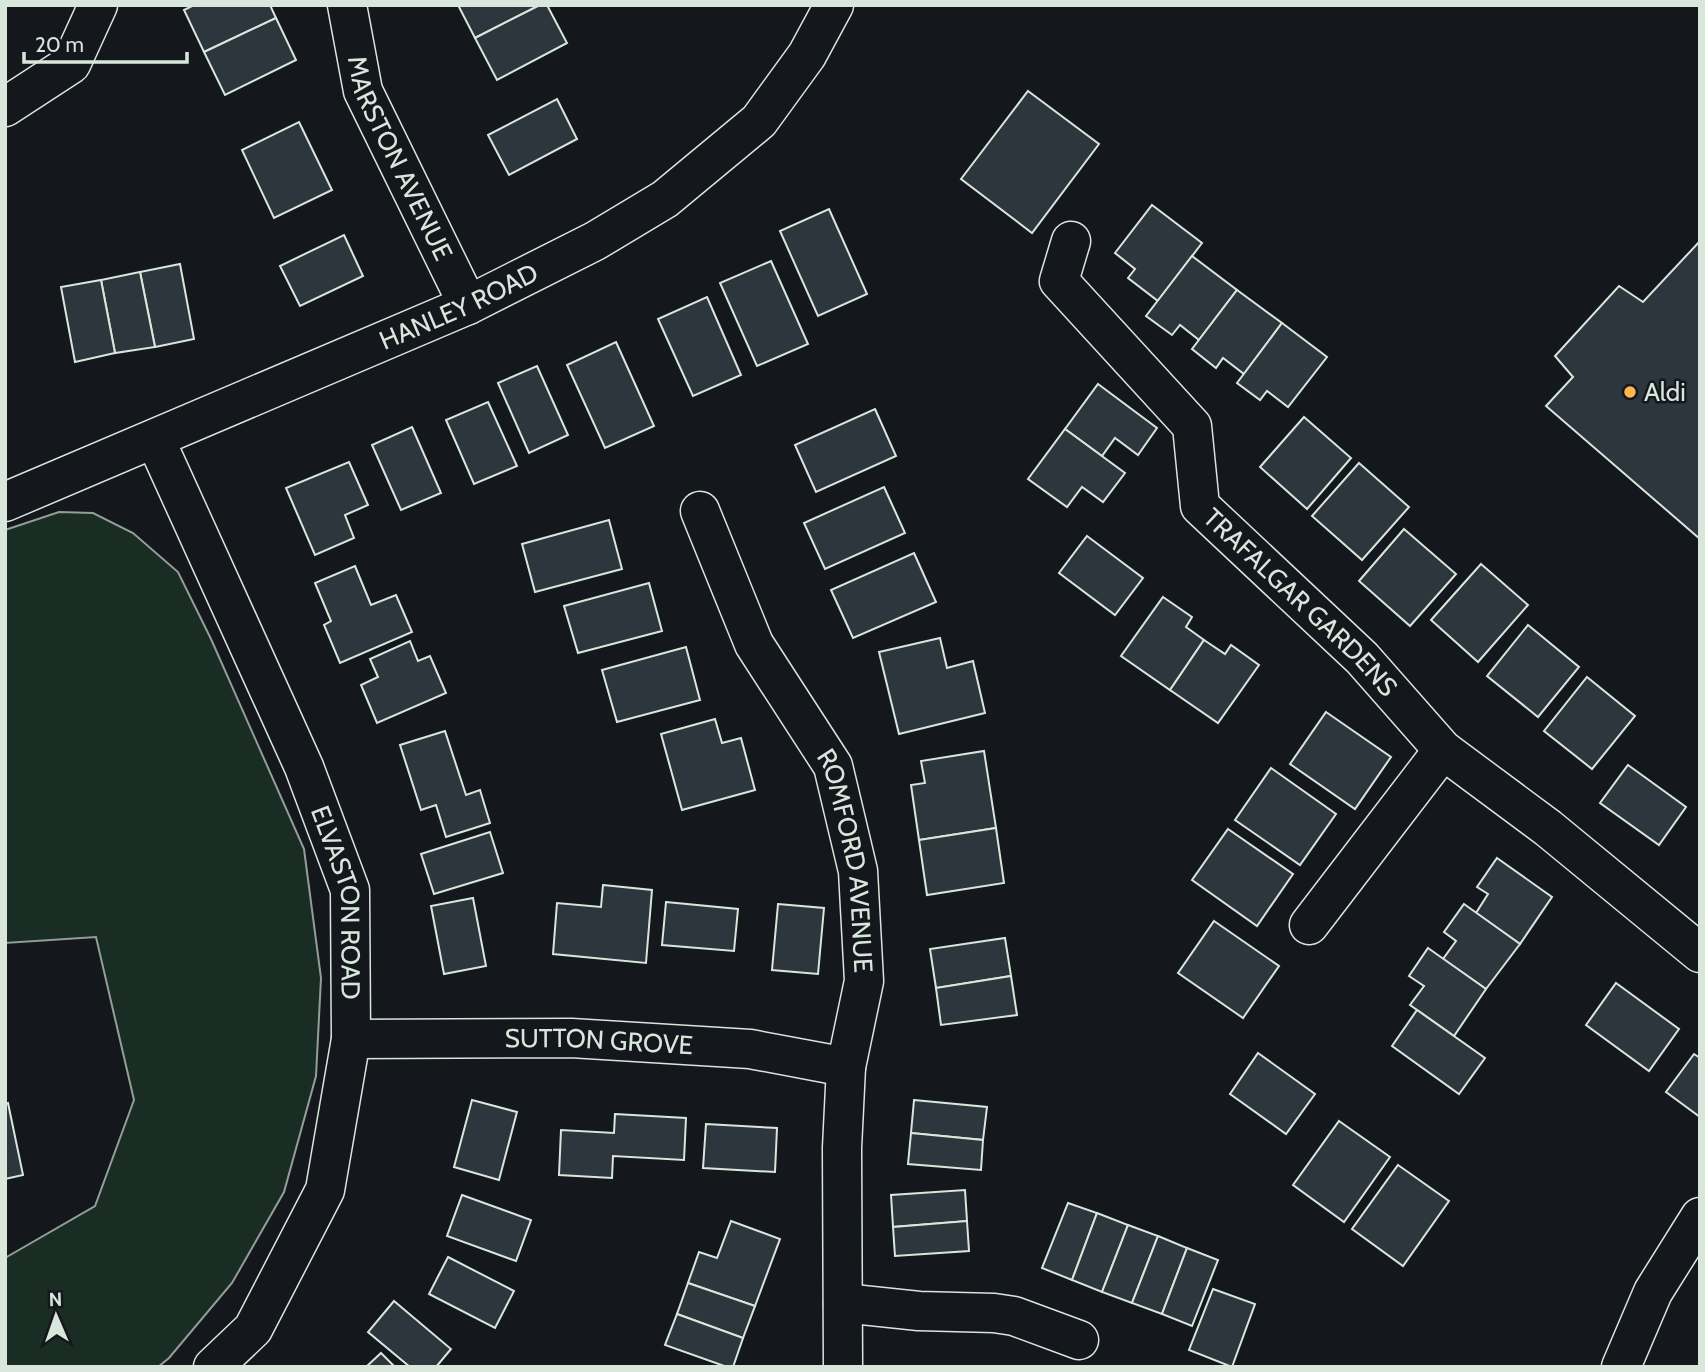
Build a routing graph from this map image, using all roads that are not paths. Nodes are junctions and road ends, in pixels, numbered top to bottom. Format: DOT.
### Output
graph roads {
  1 [pos="98,5"];
  2 [pos="347,5"];
  3 [pos="834,5"];
  4 [pos="5,107"];
  5 [pos="1072,241"];
  6 [pos="468,305"];
  7 [pos="155,439"];
  8 [pos="5,502"];
  9 [pos="700,511"];
  10 [pos="1443,750"];
  11 [pos="1309,925"];
  12 [pos="1700,953"];
  13 [pos="351,1039"];
  14 [pos="846,1067"];
  15 [pos="1700,1217"];
  16 [pos="843,1303"];
  17 [pos="1079,1340"];
  18 [pos="213,1367"];
  19 [pos="843,1367"];
  20 [pos="1621,1367"];
  1 -- 4 [label="street"];
  2 -- 6 [label="street, MARSTON AVENUE"];
  3 -- 6 [label="street, HANLEY ROAD"];
  5 -- 10 [label="street, TRAFALGAR GARDENS"];
  6 -- 7 [label="street, HANLEY ROAD"];
  7 -- 8 [label="street, HANLEY ROAD"];
  7 -- 13 [label="street, ELVASTON ROAD"];
  9 -- 14 [label="street, ROMFORD AVENUE"];
  10 -- 11 [label="street"];
  10 -- 12 [label="street, TRAFALGAR GARDENS"];
  13 -- 14 [label="street, SUTTON GROVE"];
  13 -- 18 [label="street, ELVASTON ROAD"];
  14 -- 16 [label="street, ROMFORD AVENUE"];
  15 -- 20 [label="street"];
  16 -- 17 [label="street"];
  16 -- 19 [label="street, ROMFORD AVENUE"];
}
